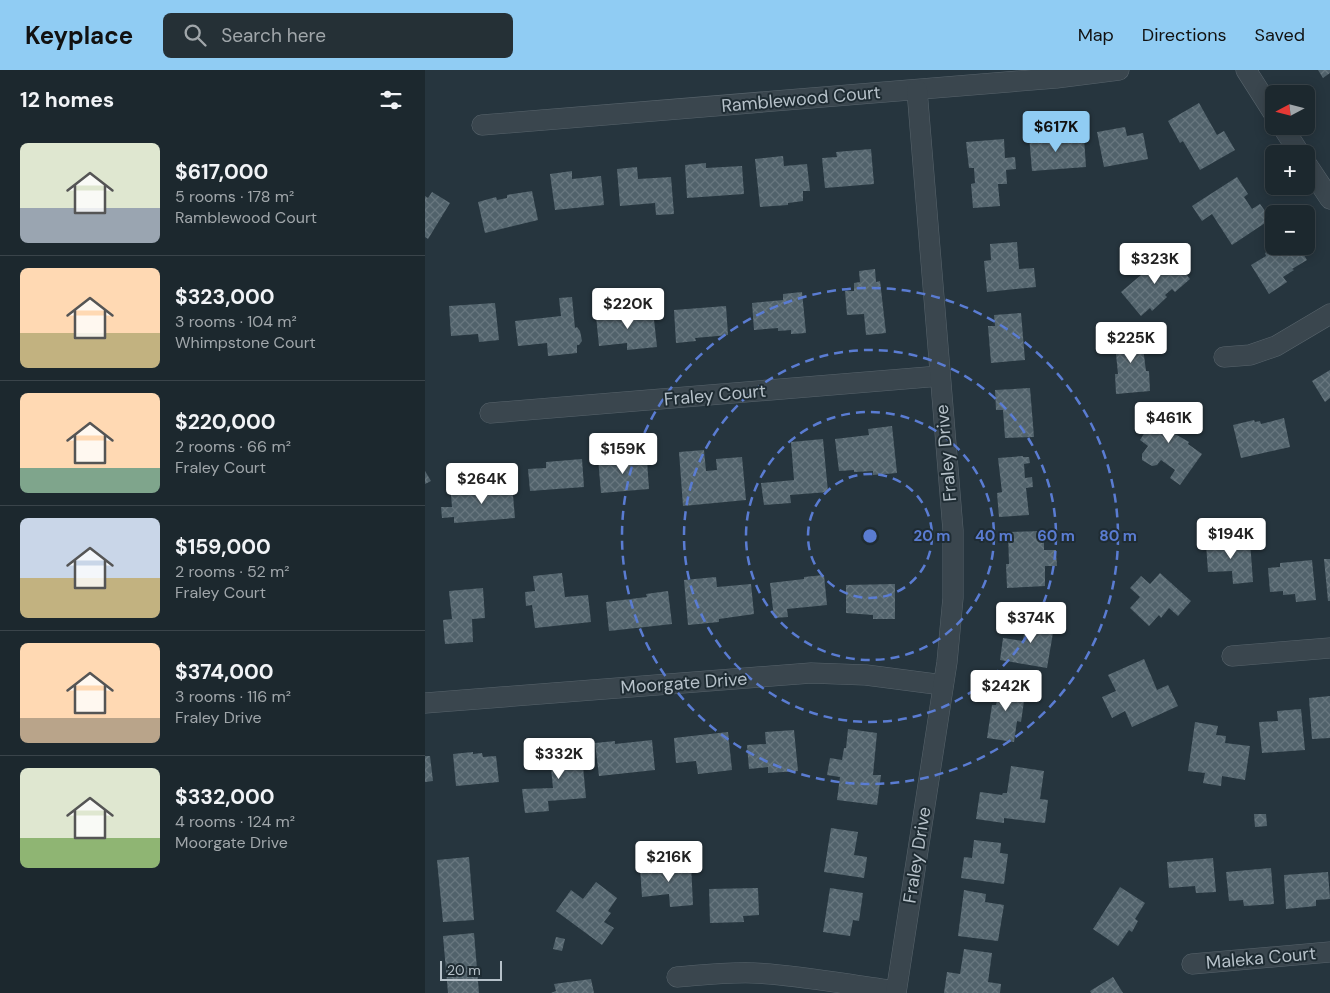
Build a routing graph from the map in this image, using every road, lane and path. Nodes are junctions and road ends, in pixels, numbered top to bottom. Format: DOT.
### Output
graph roads {
  1 [pos="1119,70"];
  2 [pos="1245,70"];
  3 [pos="917,90"];
  4 [pos="1265,100"];
  5 [pos="482,125"];
  6 [pos="1315,176"];
  7 [pos="1330,199"];
  8 [pos="1330,314"];
  9 [pos="1224,357"];
  10 [pos="940,376"];
  11 [pos="490,413"];
  12 [pos="1330,648"];
  13 [pos="1231,656"];
  14 [pos="943,685"];
  15 [pos="425,703"];
  16 [pos="1330,952"];
  17 [pos="1192,964"];
  18 [pos="677,977"];
  19 [pos="896,992"];
  1 -- 3 [label="street, Ramblewood Court"];
  2 -- 4 [label="street"];
  3 -- 5 [label="street, Ramblewood Court"];
  3 -- 10 [label="street, Fraley Drive"];
  6 -- 7 [label="street"];
  8 -- 9 [label="street"];
  10 -- 11 [label="street, Fraley Court"];
  10 -- 14 [label="street, Fraley Drive"];
  12 -- 13 [label="street"];
  14 -- 15 [label="street, Moorgate Drive"];
  14 -- 19 [label="street, Fraley Drive"];
  16 -- 17 [label="street, Maleka Court"];
  18 -- 19 [label="street"];
}
